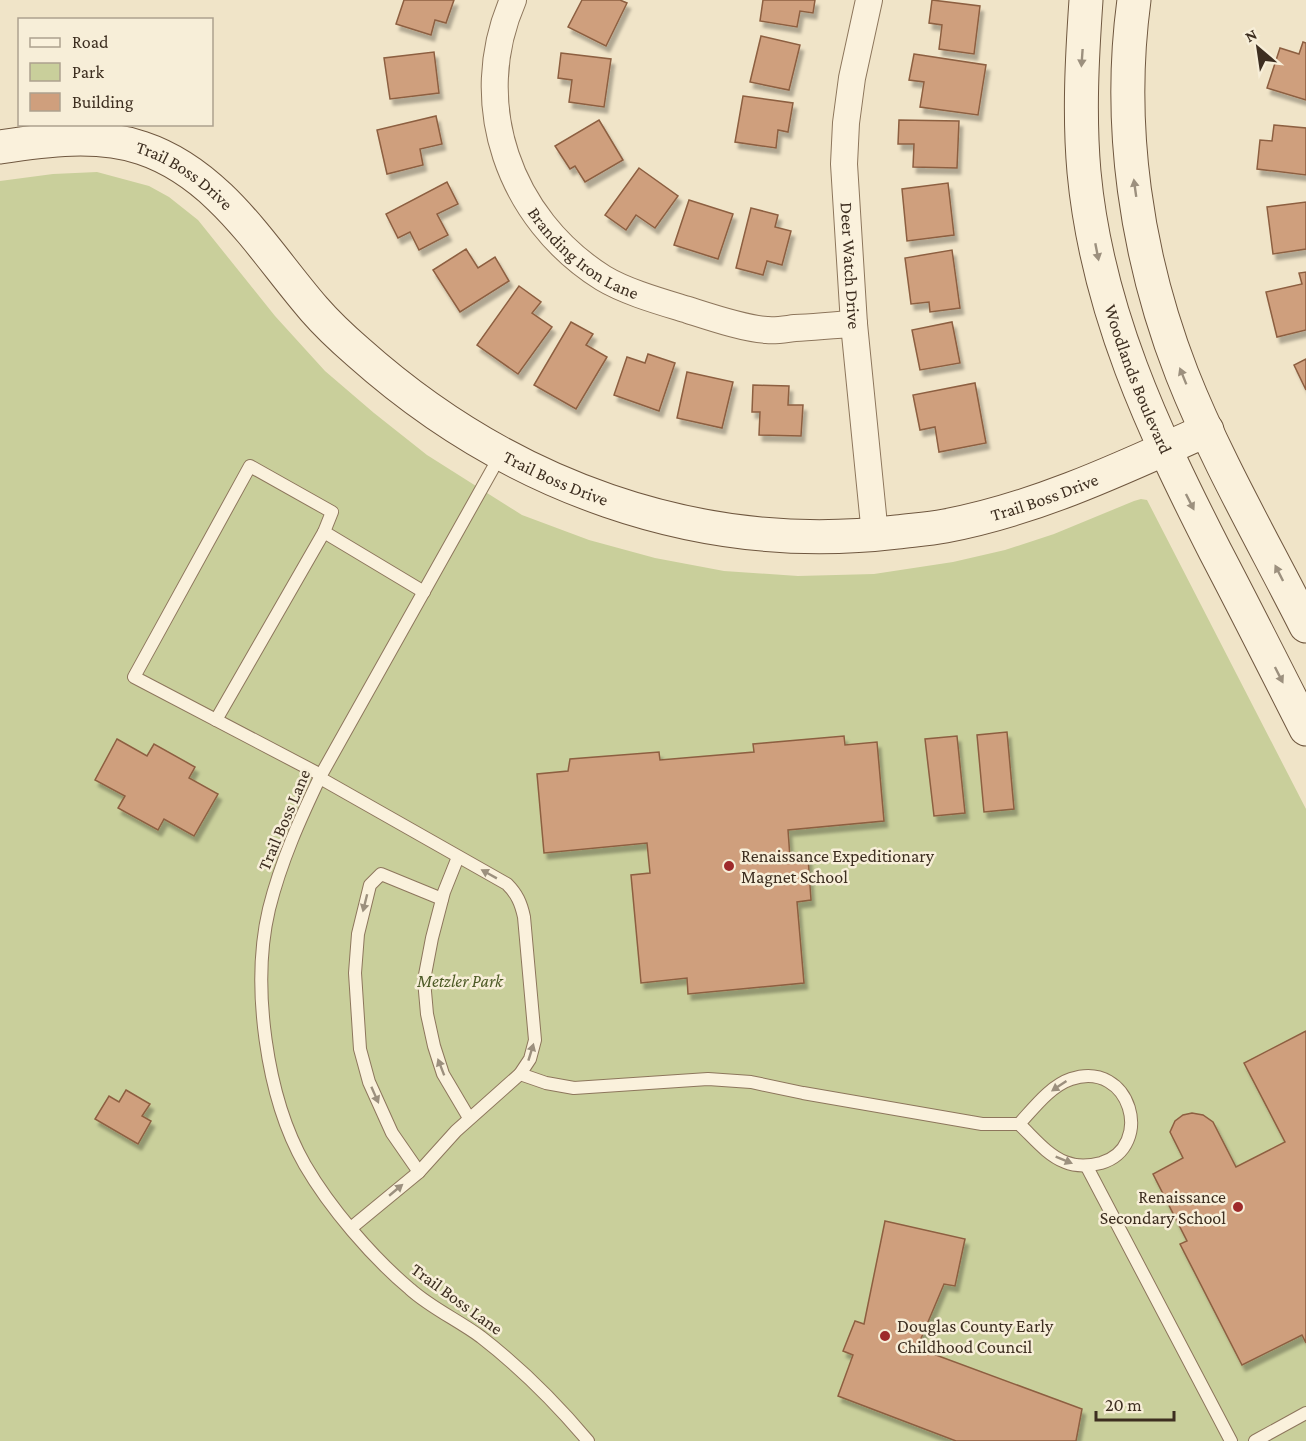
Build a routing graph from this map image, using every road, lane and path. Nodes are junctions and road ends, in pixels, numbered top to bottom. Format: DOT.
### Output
graph roads {
  1 [pos="513,0"];
  2 [pos="869,0"];
  3 [pos="1086,0"];
  4 [pos="1134,0"];
  5 [pos="0,147"];
  6 [pos="854,324"];
  7 [pos="1207,430"];
  8 [pos="1165,449"];
  9 [pos="502,453"];
  10 [pos="324,532"];
  11 [pos="875,535"];
  12 [pos="424,592"];
  13 [pos="1306,626"];
  14 [pos="216,720"];
  15 [pos="1306,729"];
  16 [pos="320,776"];
  17 [pos="458,857"];
  18 [pos="442,900"];
  19 [pos="520,1074"];
  20 [pos="469,1118"];
  21 [pos="1019,1124"];
  22 [pos="1087,1167"];
  23 [pos="419,1172"];
  24 [pos="351,1228"];
  25 [pos="1306,1413"];
  26 [pos="588,1441"];
  27 [pos="1232,1441"];
  28 [pos="1255,1441"];
  1 -- 6 [label="street, Branding Iron Lane"];
  2 -- 6 [label="street, Deer Watch Drive"];
  3 -- 8 [label="street, Woodlands Boulevard, one-way"];
  7 -- 4 [label="street, one-way"];
  5 -- 9 [label="street, Trail Boss Drive"];
  6 -- 11 [label="street, Deer Watch Drive"];
  7 -- 8 [label="street, Trail Boss Drive"];
  13 -- 7 [label="street, one-way"];
  8 -- 11 [label="street, Trail Boss Drive"];
  8 -- 15 [label="street, Woodlands Boulevard, one-way"];
  9 -- 11 [label="street, Trail Boss Drive"];
  9 -- 12 [label="lane, Trail Boss Lane"];
  10 -- 12 [label="lane"];
  10 -- 14 [label="lane"];
  10 -- 14 [label="lane"];
  12 -- 16 [label="lane, Trail Boss Lane"];
  14 -- 16 [label="lane"];
  16 -- 17 [label="lane"];
  16 -- 24 [label="lane, Trail Boss Lane"];
  17 -- 18 [label="lane"];
  19 -- 17 [label="lane, one-way"];
  20 -- 18 [label="lane, one-way"];
  18 -- 23 [label="lane, one-way"];
  19 -- 20 [label="lane"];
  19 -- 21 [label="lane"];
  20 -- 23 [label="lane"];
  21 -- 22 [label="lane, one-way"];
  22 -- 21 [label="lane, one-way"];
  22 -- 27 [label="lane"];
  24 -- 23 [label="lane, one-way"];
  24 -- 26 [label="lane, Trail Boss Lane"];
  25 -- 28 [label="lane"];
}
